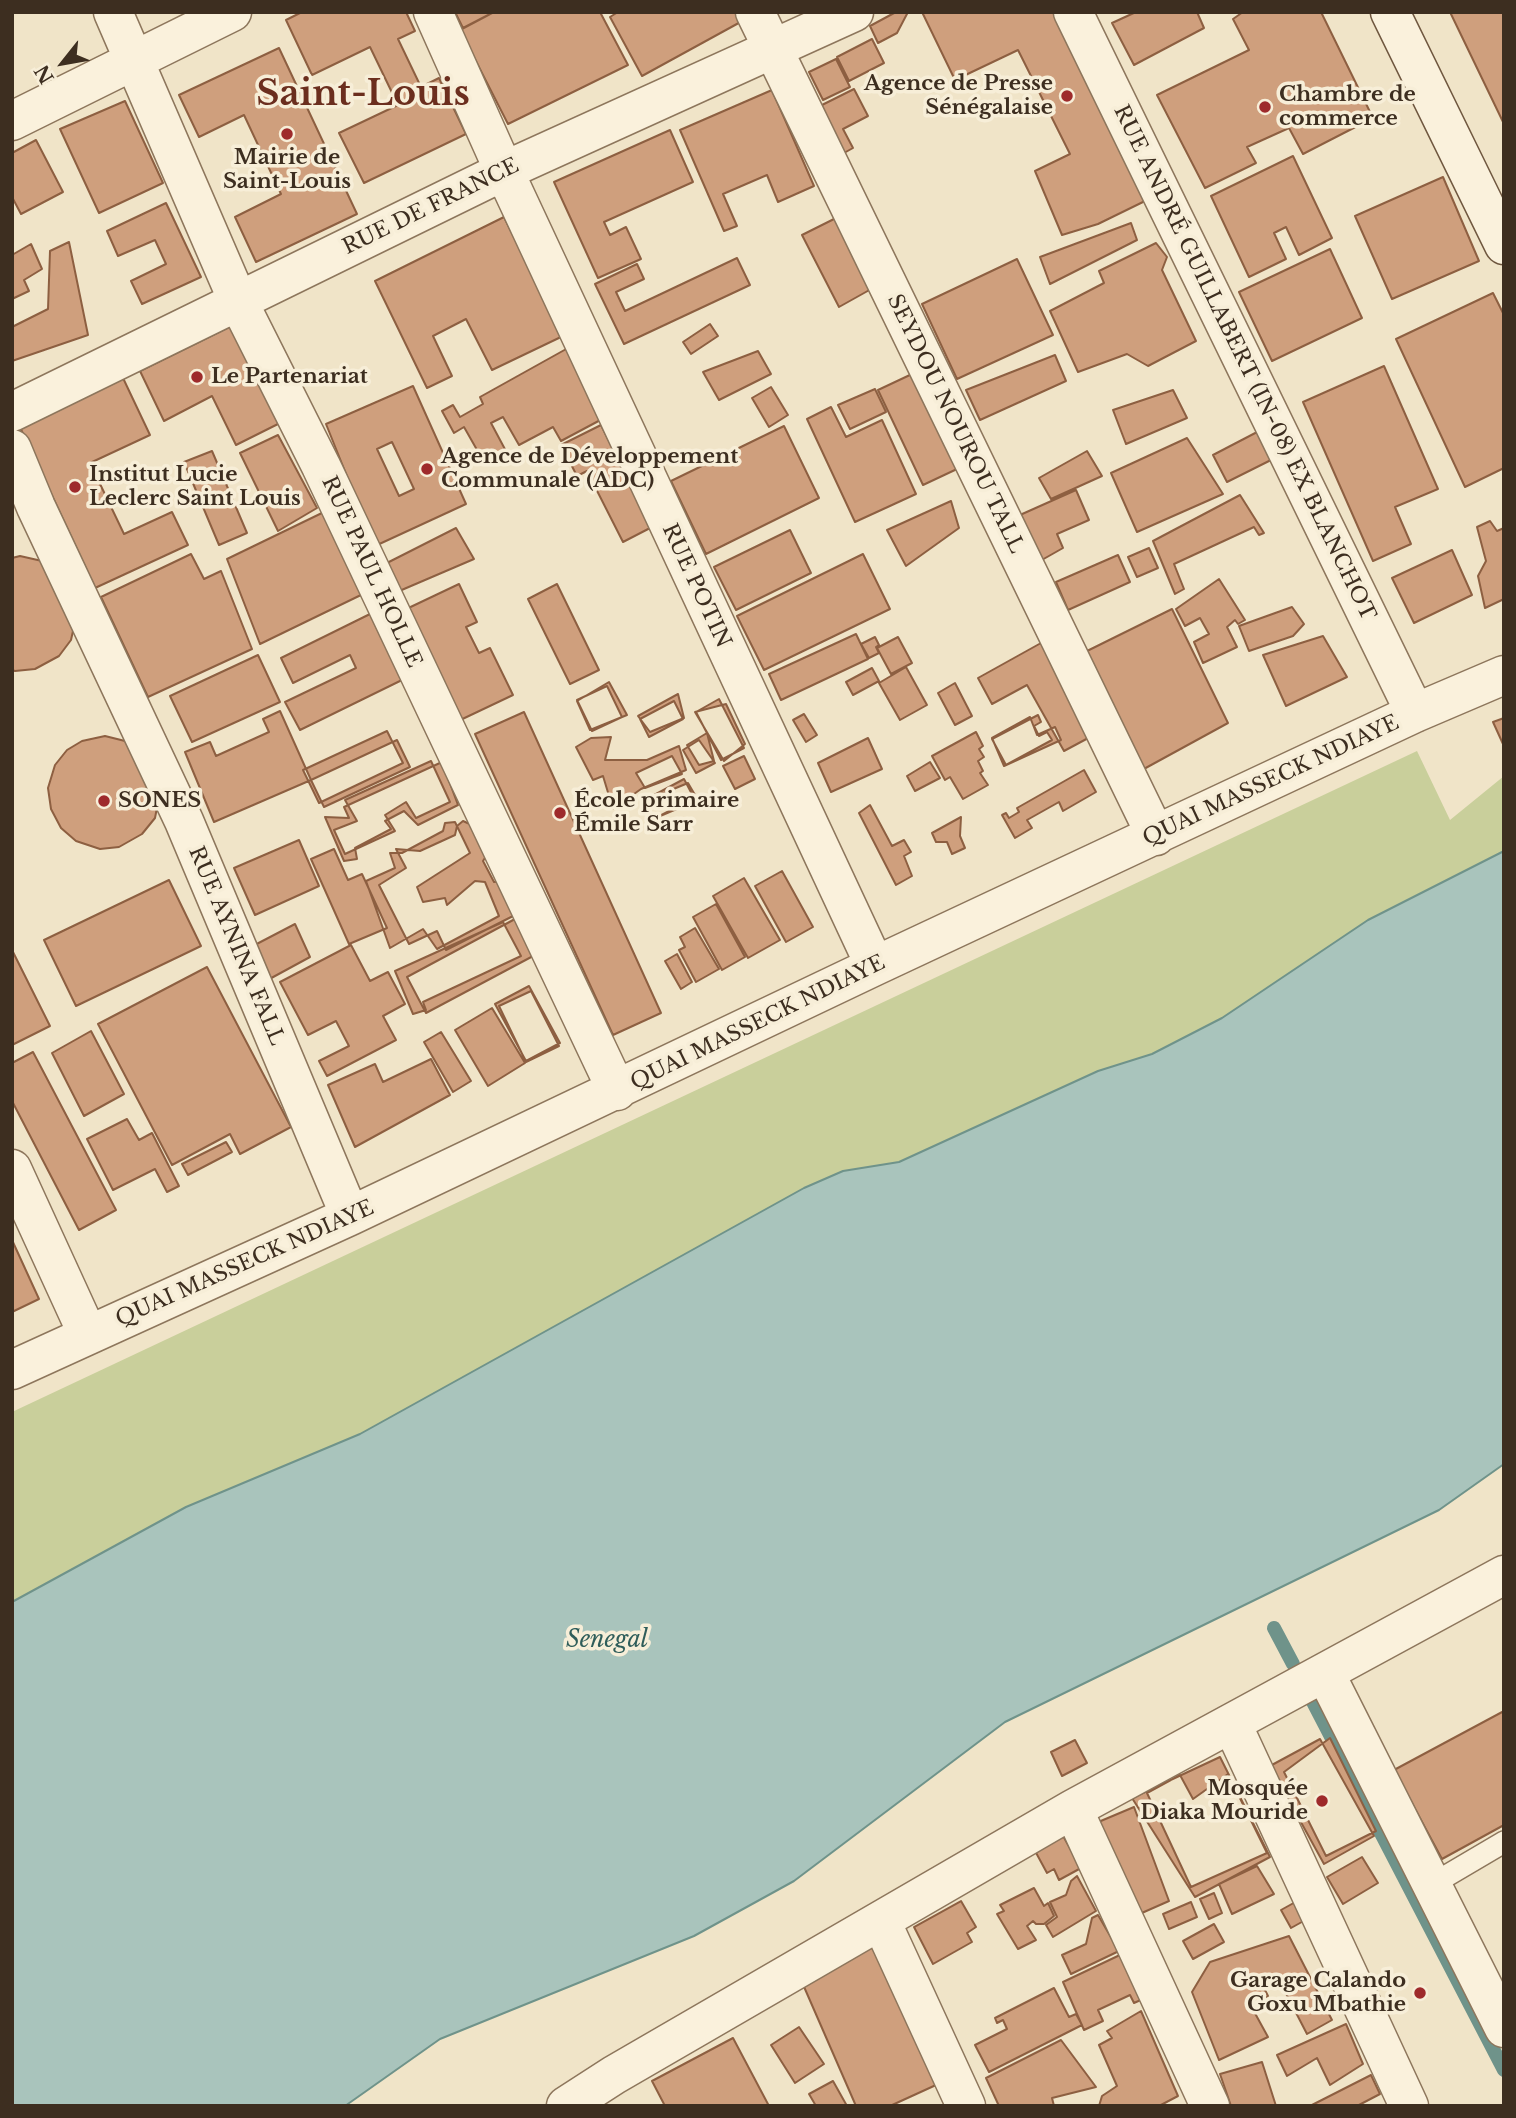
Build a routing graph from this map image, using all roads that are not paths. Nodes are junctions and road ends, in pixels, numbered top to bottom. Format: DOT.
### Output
graph roads {
  1 [pos="113,12"];
  2 [pos="232,12"];
  3 [pos="433,12"];
  4 [pos="755,12"];
  5 [pos="854,12"];
  6 [pos="1073,12"];
  7 [pos="1390,12"];
  8 [pos="772,48"];
  9 [pos="134,60"];
  10 [pos="12,121"];
  11 [pos="504,171"];
  12 [pos="1504,245"];
  13 [pos="239,301"];
  14 [pos="12,412"];
  15 [pos="12,449"];
  16 [pos="1504,674"];
  17 [pos="1415,713"];
  18 [pos="1156,836"];
  19 [pos="875,966"];
  20 [pos="617,1091"];
  21 [pos="12,1169"];
  22 [pos="350,1216"];
  23 [pos="88,1335"];
  24 [pos="12,1370"];
  25 [pos="1504,1575"];
  26 [pos="1325,1673"];
  27 [pos="1232,1724"];
  28 [pos="1073,1809"];
  29 [pos="1504,1842"];
  30 [pos="1431,1885"];
  31 [pos="881,1921"];
  32 [pos="1504,2028"];
  33 [pos="621,2090"];
  34 [pos="566,2106"];
  35 [pos="966,2106"];
  36 [pos="1210,2106"];
  37 [pos="1409,2106"];
  1 -- 9 [label="street, RUE PAUL HOLLE"];
  2 -- 9 [label="street"];
  3 -- 11 [label="street, RUE POTIN"];
  4 -- 8 [label="street, SEYDOU NOUROU TALL"];
  5 -- 8 [label="street, RUE DE FRANCE"];
  6 -- 17 [label="street, RUE ANDRÉ GUILLABERT (IN-08) EX BLANCHOT"];
  7 -- 12 [label="street"];
  8 -- 11 [label="street, RUE DE FRANCE"];
  8 -- 18 [label="street, SEYDOU NOUROU TALL"];
  9 -- 10 [label="street"];
  9 -- 13 [label="street, RUE PAUL HOLLE"];
  11 -- 13 [label="street, RUE DE FRANCE"];
  11 -- 19 [label="street, RUE POTIN"];
  13 -- 14 [label="street, RUE DE FRANCE"];
  13 -- 20 [label="street, RUE PAUL HOLLE"];
  15 -- 22 [label="street, RUE AYNINA FALL"];
  16 -- 17 [label="street, QUAI MASSECK NDIAYE"];
  17 -- 18 [label="street, QUAI MASSECK NDIAYE"];
  18 -- 19 [label="street, QUAI MASSECK NDIAYE"];
  19 -- 20 [label="street, QUAI MASSECK NDIAYE"];
  20 -- 22 [label="street, QUAI MASSECK NDIAYE"];
  21 -- 23 [label="street"];
  22 -- 23 [label="street, QUAI MASSECK NDIAYE"];
  23 -- 24 [label="street, QUAI MASSECK NDIAYE"];
  25 -- 26 [label="street"];
  26 -- 27 [label="street"];
  26 -- 30 [label="street"];
  27 -- 28 [label="street"];
  27 -- 37 [label="street"];
  28 -- 31 [label="street"];
  28 -- 36 [label="street"];
  29 -- 30 [label="lane"];
  30 -- 32 [label="street"];
  31 -- 33 [label="street"];
  31 -- 35 [label="street"];
  33 -- 34 [label="street"];
}
